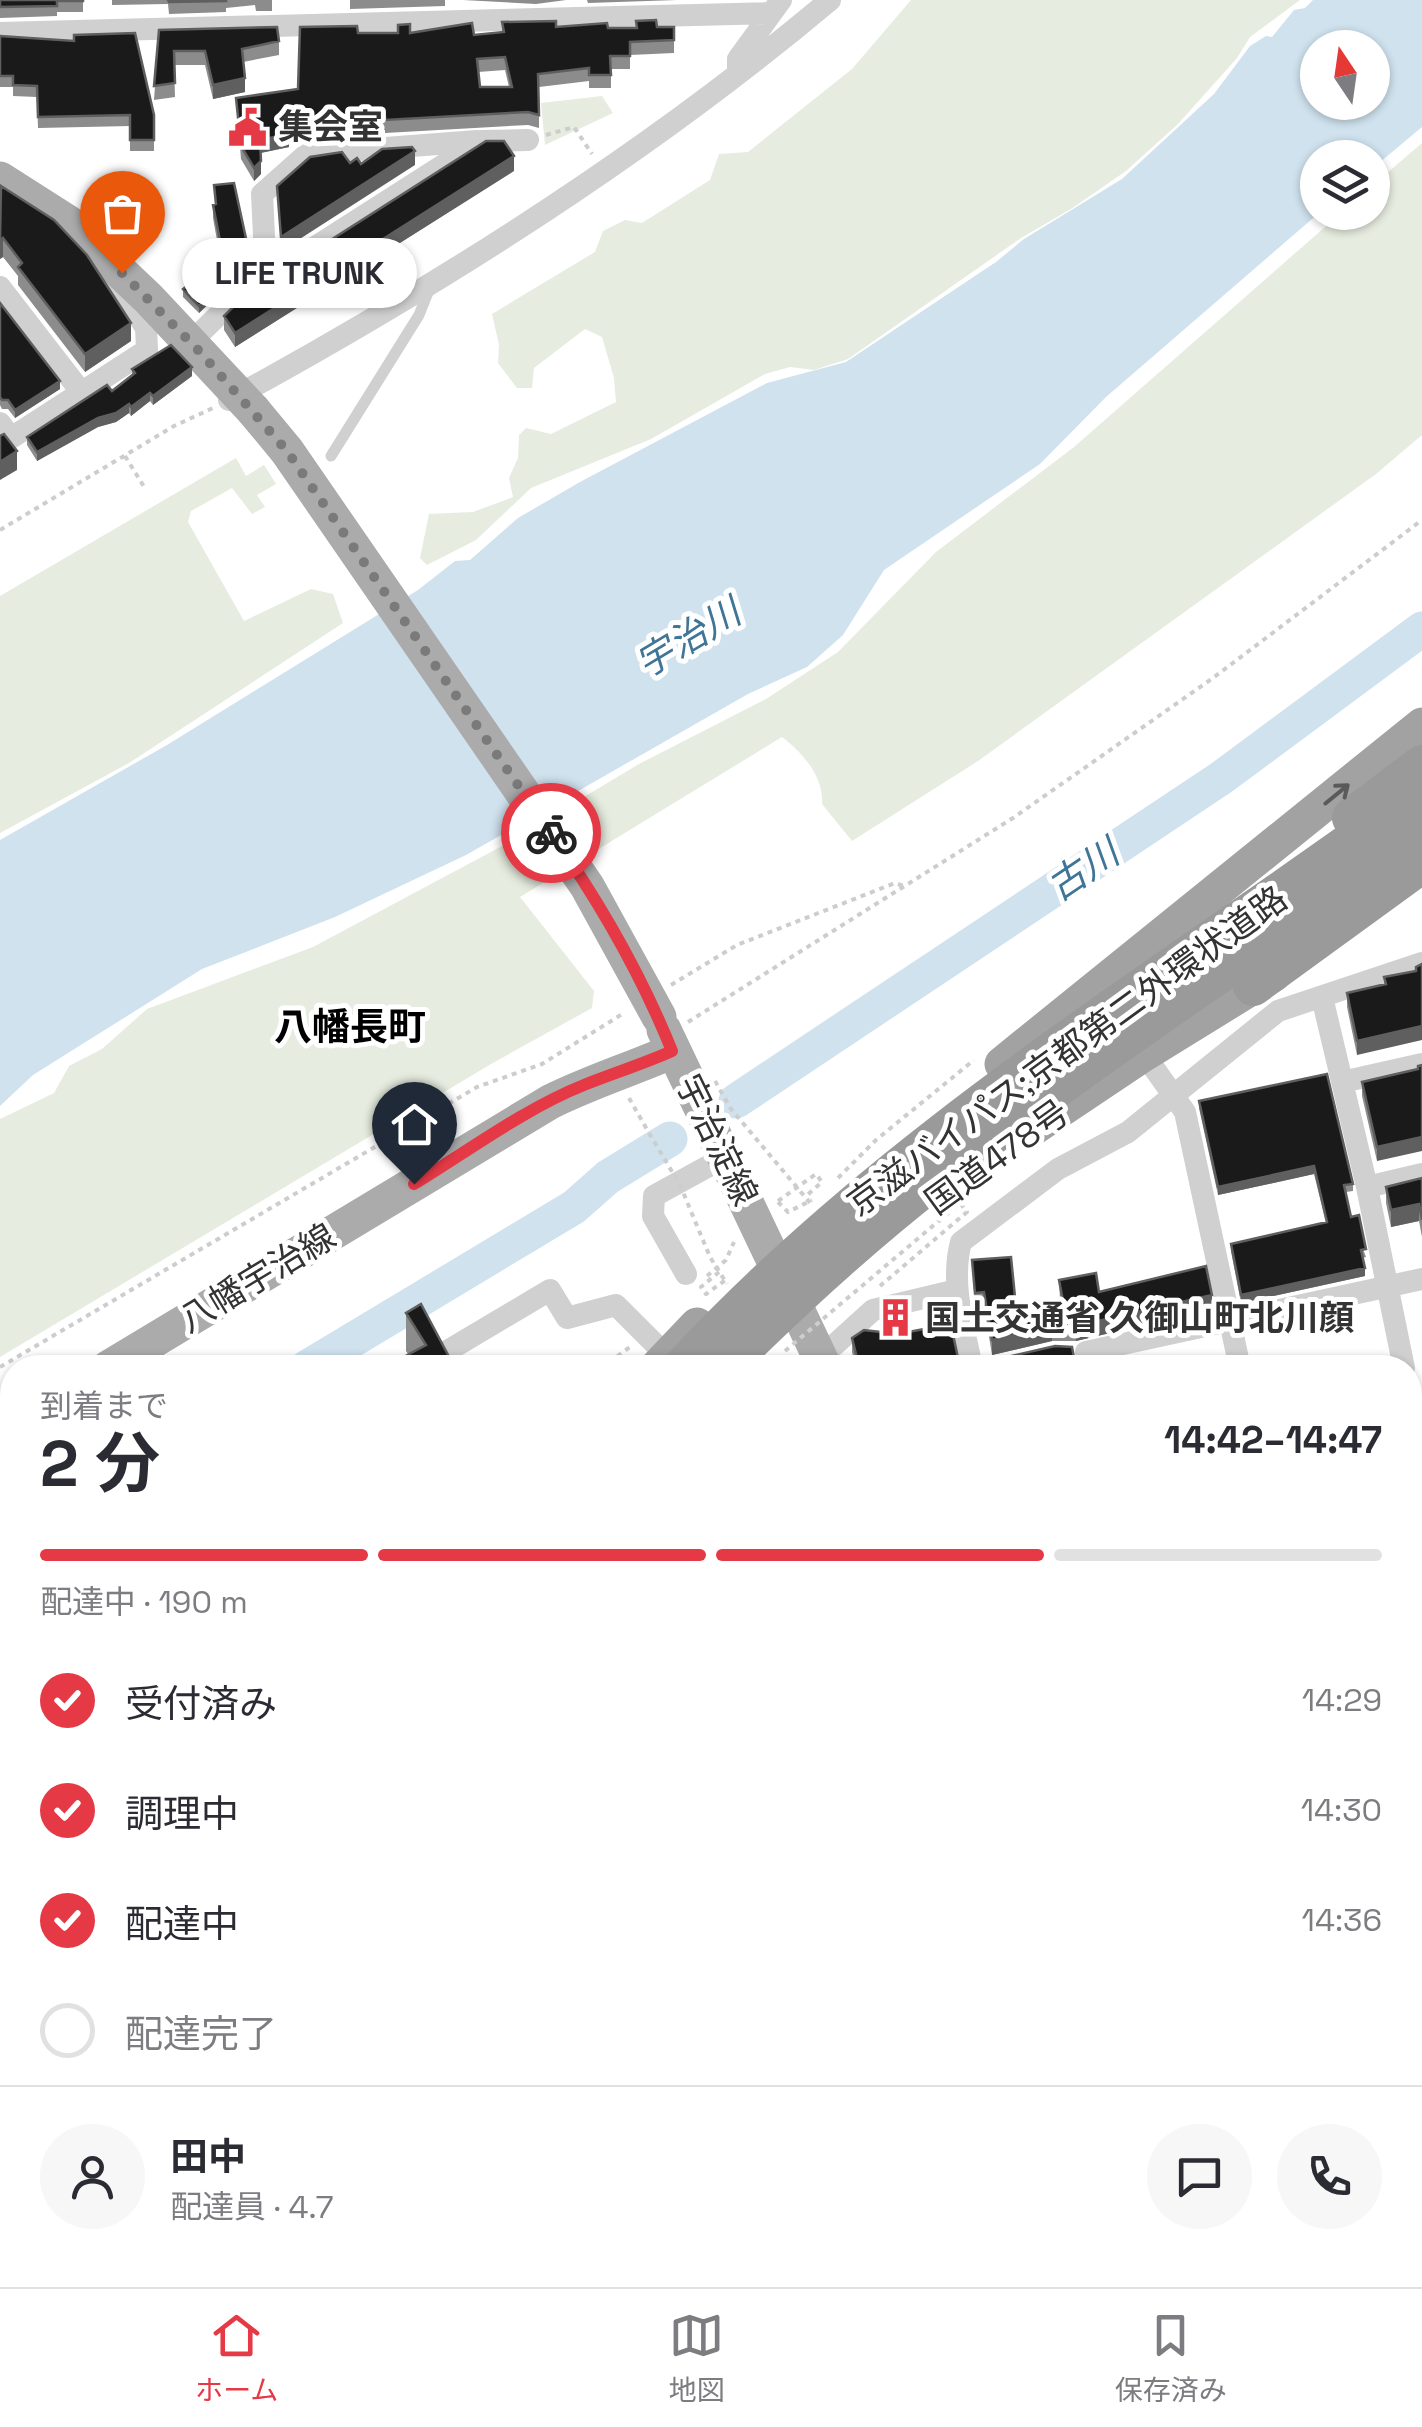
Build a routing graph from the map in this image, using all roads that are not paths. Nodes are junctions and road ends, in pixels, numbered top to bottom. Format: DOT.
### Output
graph roads {
  1 [pos="826,2"];
  2 [pos="775,6"];
  3 [pos="0,33"];
  4 [pos="738,74"];
  5 [pos="528,140"];
  6 [pos="480,141"];
  7 [pos="0,180"];
  8 [pos="95,248"];
  9 [pos="266,278"];
  10 [pos="430,286"];
  11 [pos="0,288"];
  12 [pos="191,342"];
  13 [pos="82,393"];
  14 [pos="240,402"];
  15 [pos="0,423"];
  16 [pos="331,456"];
  17 [pos="1422,725"];
  18 [pos="1422,765"];
  19 [pos="1422,791"];
  20 [pos="1422,831"];
  21 [pos="1422,863"];
  22 [pos="1422,883"];
  23 [pos="1422,963"];
  24 [pos="1253,986"];
  25 [pos="1322,997"];
  26 [pos="1037,1038"];
  27 [pos="672,1051"];
  28 [pos="1144,1054"];
  29 [pos="1422,1064"];
  30 [pos="1342,1082"];
  31 [pos="1170,1095"];
  32 [pos="724,1157"];
  33 [pos="1422,1174"];
  34 [pos="1367,1187"];
  35 [pos="772,1252"];
  36 [pos="1422,1279"];
  37 [pos="690,1280"];
  38 [pos="1386,1286"];
  39 [pos="957,1290"];
  40 [pos="800,1317"];
  41 [pos="1230,1321"];
  42 [pos="1078,1352"];
  43 [pos="444,1353"];
  44 [pos="130,1355"];
  45 [pos="661,1355"];
  46 [pos="665,1355"];
  47 [pos="666,1355"];
  48 [pos="736,1355"];
  49 [pos="769,1355"];
  50 [pos="818,1355"];
  51 [pos="830,1355"];
  52 [pos="976,1355"];
  53 [pos="1237,1355"];
  54 [pos="1401,1355"];
  1 -- 4 [label="street"];
  2 -- 3 [label="street"];
  2 -- 4 [label="street"];
  4 -- 10 [label="street"];
  5 -- 6 [label="street"];
  6 -- 9 [label="street"];
  6 -- 9 [label="street"];
  7 -- 8 [label="main road, 宇治淀線"];
  8 -- 12 [label="main road, 宇治淀線"];
  8 -- 13 [label="street"];
  9 -- 12 [label="street"];
  10 -- 14 [label="street"];
  10 -- 16 [label="lane"];
  11 -- 13 [label="street"];
  12 -- 14 [label="main road, 宇治淀線"];
  13 -- 15 [label="street"];
  14 -- 27 [label="main road, 宇治淀線, bridge"];
  26 -- 17 [label="highway, 国道478号, one-way"];
  18 -- 26 [label="highway"];
  19 -- 47 [label="highway, 京滋バイパス;京都第二外環状道路, bridge"];
  20 -- 48 [label="highway, 京滋バイパス;京都第二外環状道路, bridge"];
  21 -- 24 [label="highway"];
  22 -- 24 [label="highway, 国道478号"];
  23 -- 25 [label="street"];
  24 -- 28 [label="highway, 国道478号"];
  25 -- 30 [label="street"];
  25 -- 31 [label="street"];
  26 -- 35 [label="highway, 国道478号"];
  27 -- 32 [label="main road, 宇治淀線"];
  27 -- 44 [label="main road, 八幡宇治線"];
  28 -- 31 [label="street"];
  28 -- 40 [label="highway, 国道478号"];
  29 -- 30 [label="street"];
  30 -- 34 [label="street"];
  31 -- 39 [label="street"];
  31 -- 41 [label="street"];
  32 -- 35 [label="main road, 宇治淀線"];
  32 -- 37 [label="street"];
  33 -- 34 [label="street"];
  34 -- 38 [label="street"];
  35 -- 40 [label="main road, 宇治淀線"];
  35 -- 46 [label="highway, 国道478号"];
  36 -- 38 [label="street"];
  38 -- 41 [label="street"];
  38 -- 54 [label="street"];
  39 -- 51 [label="street"];
  39 -- 52 [label="street"];
  40 -- 49 [label="highway, 国道478号"];
  40 -- 50 [label="main road, 宇治淀線"];
  41 -- 42 [label="street"];
  41 -- 53 [label="street"];
  43 -- 45 [label="street"];
}
